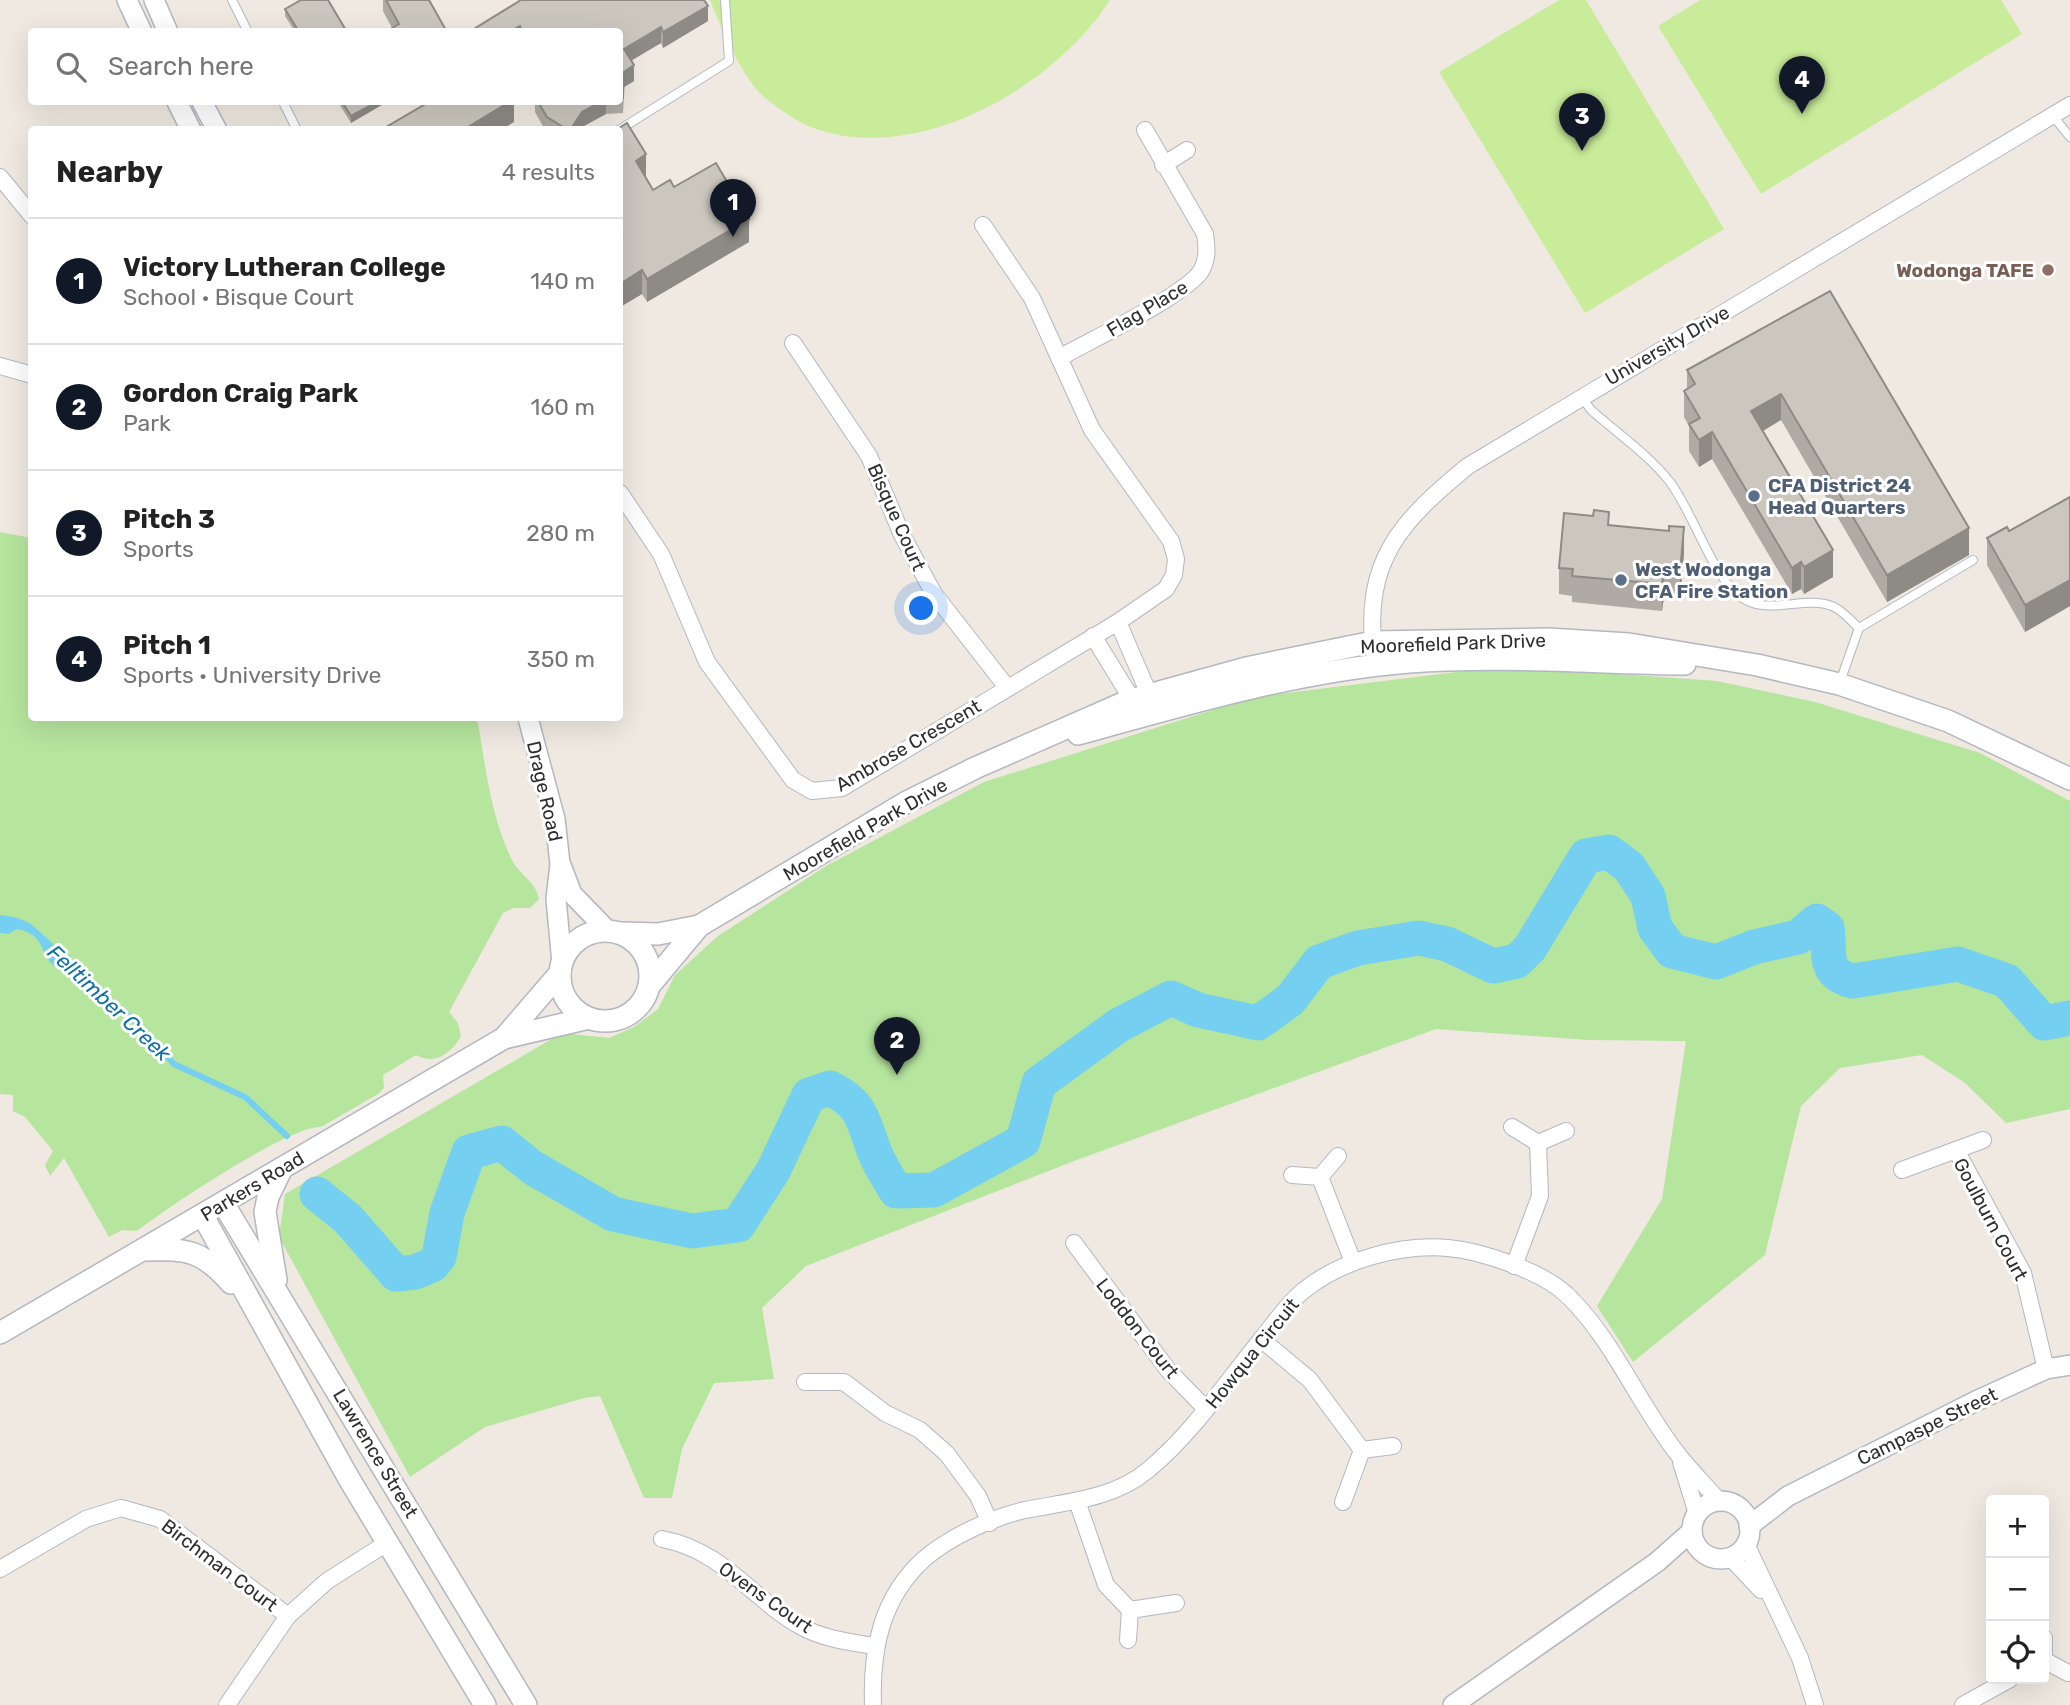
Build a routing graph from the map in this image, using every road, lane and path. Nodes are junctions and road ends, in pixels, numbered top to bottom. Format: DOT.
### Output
graph roads {
  1 [pos="127,0"];
  2 [pos="154,0"];
  3 [pos="232,0"];
  4 [pos="725,0"];
  5 [pos="140,28"];
  6 [pos="166,28"];
  7 [pos="246,28"];
  8 [pos="178,105"];
  9 [pos="204,105"];
  10 [pos="284,105"];
  11 [pos="2070,106"];
  12 [pos="2053,116"];
  13 [pos="189,126"];
  14 [pos="215,126"];
  15 [pos="295,126"];
  16 [pos="623,127"];
  17 [pos="1145,130"];
  18 [pos="2070,137"];
  19 [pos="1187,150"];
  20 [pos="1163,164"];
  21 [pos="0,177"];
  22 [pos="28,211"];
  23 [pos="983,225"];
  24 [pos="793,343"];
  25 [pos="1059,358"];
  26 [pos="0,366"];
  27 [pos="28,374"];
  28 [pos="1581,396"];
  29 [pos="623,498"];
  30 [pos="1973,560"];
  31 [pos="1118,622"];
  32 [pos="1859,628"];
  33 [pos="1093,636"];
  34 [pos="1373,642"];
  35 [pos="1757,665"];
  36 [pos="1376,666"];
  37 [pos="1839,684"];
  38 [pos="1006,687"];
  39 [pos="1141,703"];
  40 [pos="529,721"];
  41 [pos="2070,779"];
  42 [pos="560,864"];
  43 [pos="699,926"];
  44 [pos="614,932"];
  45 [pos="561,968"];
  46 [pos="649,986"];
  47 [pos="589,1018"];
  48 [pos="504,1038"];
  49 [pos="1512,1127"];
  50 [pos="1566,1130"];
  51 [pos="1983,1140"];
  52 [pos="1538,1143"];
  53 [pos="1956,1150"];
  54 [pos="1338,1156"];
  55 [pos="282,1168"];
  56 [pos="1902,1170"];
  57 [pos="1292,1175"];
  58 [pos="1320,1177"];
  59 [pos="223,1203"];
  60 [pos="203,1216"];
  61 [pos="1074,1243"];
  62 [pos="143,1250"];
  63 [pos="1353,1262"];
  64 [pos="1514,1266"];
  65 [pos="278,1293"];
  66 [pos="253,1308"];
  67 [pos="0,1333"];
  68 [pos="1261,1339"];
  69 [pos="2070,1365"];
  70 [pos="2046,1369"];
  71 [pos="805,1381"];
  72 [pos="1206,1409"];
  73 [pos="1393,1446"];
  74 [pos="1362,1450"];
  75 [pos="1679,1456"];
  76 [pos="1788,1496"];
  77 [pos="1077,1501"];
  78 [pos="1343,1502"];
  79 [pos="1728,1503"];
  80 [pos="415,1518"];
  81 [pos="990,1523"];
  82 [pos="1694,1523"];
  83 [pos="1748,1535"];
  84 [pos="662,1539"];
  85 [pos="387,1543"];
  86 [pos="1704,1553"];
  87 [pos="1730,1557"];
  88 [pos="1657,1562"];
  89 [pos="0,1569"];
  90 [pos="1770,1599"];
  91 [pos="1176,1604"];
  92 [pos="1130,1610"];
  93 [pos="288,1616"];
  94 [pos="1128,1640"];
  95 [pos="874,1646"];
  96 [pos="2049,1663"];
  97 [pos="2067,1673"];
  98 [pos="2001,1684"];
  99 [pos="227,1705"];
  100 [pos="485,1705"];
  101 [pos="526,1705"];
  102 [pos="873,1705"];
  103 [pos="1453,1705"];
  104 [pos="1815,1705"];
  105 [pos="1963,1705"];
  1 -- 5 [label="street"];
  2 -- 6 [label="street"];
  3 -- 7 [label="lane"];
  4 -- 16 [label="lane"];
  8 -- 13 [label="street"];
  9 -- 14 [label="street"];
  10 -- 15 [label="lane"];
  11 -- 12 [label="street, University Drive"];
  12 -- 18 [label="lane"];
  12 -- 28 [label="street, University Drive"];
  17 -- 20 [label="street, Flag Place"];
  19 -- 20 [label="street"];
  20 -- 25 [label="street, Flag Place"];
  21 -- 22 [label="street"];
  23 -- 25 [label="street, Ambrose Crescent"];
  24 -- 38 [label="street, Bisque Court"];
  25 -- 31 [label="street, Ambrose Crescent"];
  26 -- 27 [label="street"];
  28 -- 32 [label="lane"];
  28 -- 34 [label="street, University Drive"];
  29 -- 38 [label="street, Ambrose Crescent"];
  30 -- 32 [label="lane"];
  31 -- 33 [label="street, Ambrose Crescent"];
  31 -- 39 [label="street"];
  32 -- 37 [label="lane"];
  33 -- 38 [label="street, Ambrose Crescent"];
  33 -- 39 [label="street"];
  34 -- 35 [label="main road, Moorefield Park Drive"];
  34 -- 36 [label="street, University Drive"];
  34 -- 39 [label="main road, Moorefield Park Drive"];
  35 -- 36 [label="main road, Moorefield Park Drive"];
  35 -- 37 [label="main road, Moorefield Park Drive"];
  36 -- 39 [label="main road, Moorefield Park Drive"];
  37 -- 41 [label="main road, Moorefield Park Drive"];
  39 -- 43 [label="main road, Moorefield Park Drive"];
  40 -- 42 [label="street, Drage Road"];
  42 -- 44 [label="street, Drage Road"];
  42 -- 45 [label="street, Drage Road"];
  43 -- 44 [label="main road"];
  43 -- 46 [label="main road"];
  44 -- 45 [label="main road"];
  44 -- 46 [label="main road"];
  45 -- 47 [label="main road"];
  45 -- 48 [label="main road, Parkers Road"];
  46 -- 47 [label="main road"];
  47 -- 48 [label="main road, Parkers Road"];
  48 -- 55 [label="main road, Parkers Road"];
  49 -- 52 [label="street"];
  50 -- 52 [label="street"];
  51 -- 53 [label="street, Goulburn Court"];
  52 -- 64 [label="street"];
  53 -- 56 [label="street, Goulburn Court"];
  53 -- 70 [label="street, Goulburn Court"];
  54 -- 58 [label="street"];
  55 -- 59 [label="main road, Parkers Road"];
  55 -- 65 [label="main road"];
  57 -- 58 [label="street"];
  58 -- 63 [label="street"];
  59 -- 60 [label="main road, Parkers Road"];
  59 -- 65 [label="main road, Lawrence Street"];
  60 -- 62 [label="main road, Parkers Road"];
  60 -- 66 [label="main road, Lawrence Street"];
  61 -- 72 [label="street, Loddon Court"];
  62 -- 66 [label="main road"];
  62 -- 67 [label="main road, Parkers Road"];
  63 -- 64 [label="street, Howqua Circuit"];
  63 -- 68 [label="street, Howqua Circuit"];
  64 -- 75 [label="street, Howqua Circuit"];
  65 -- 80 [label="main road, Lawrence Street"];
  66 -- 85 [label="main road, Lawrence Street"];
  68 -- 72 [label="street, Howqua Circuit"];
  68 -- 74 [label="street"];
  69 -- 70 [label="street, Campaspe Street"];
  70 -- 76 [label="street, Campaspe Street"];
  71 -- 81 [label="street"];
  72 -- 77 [label="street, Howqua Circuit"];
  73 -- 74 [label="street"];
  74 -- 78 [label="street"];
  75 -- 79 [label="street, Howqua Circuit"];
  75 -- 82 [label="street, Howqua Circuit"];
  76 -- 79 [label="street, Campaspe Street"];
  76 -- 83 [label="street, Campaspe Street"];
  77 -- 81 [label="street, Howqua Circuit"];
  77 -- 92 [label="street"];
  79 -- 82 [label="street"];
  79 -- 83 [label="street"];
  80 -- 85 [label="main road"];
  80 -- 101 [label="main road, Lawrence Street"];
  81 -- 95 [label="street, Howqua Circuit"];
  82 -- 86 [label="street"];
  82 -- 88 [label="street"];
  83 -- 87 [label="street"];
  83 -- 90 [label="street"];
  84 -- 95 [label="street, Ovens Court"];
  85 -- 93 [label="street"];
  85 -- 100 [label="main road, Lawrence Street"];
  86 -- 87 [label="street"];
  86 -- 88 [label="street"];
  87 -- 90 [label="street"];
  88 -- 103 [label="street"];
  89 -- 93 [label="street, Birchman Court"];
  90 -- 104 [label="street"];
  91 -- 92 [label="street"];
  92 -- 94 [label="street"];
  93 -- 99 [label="street"];
  95 -- 102 [label="street, Howqua Circuit"];
  96 -- 97 [label="street"];
  98 -- 105 [label="street"];
}
